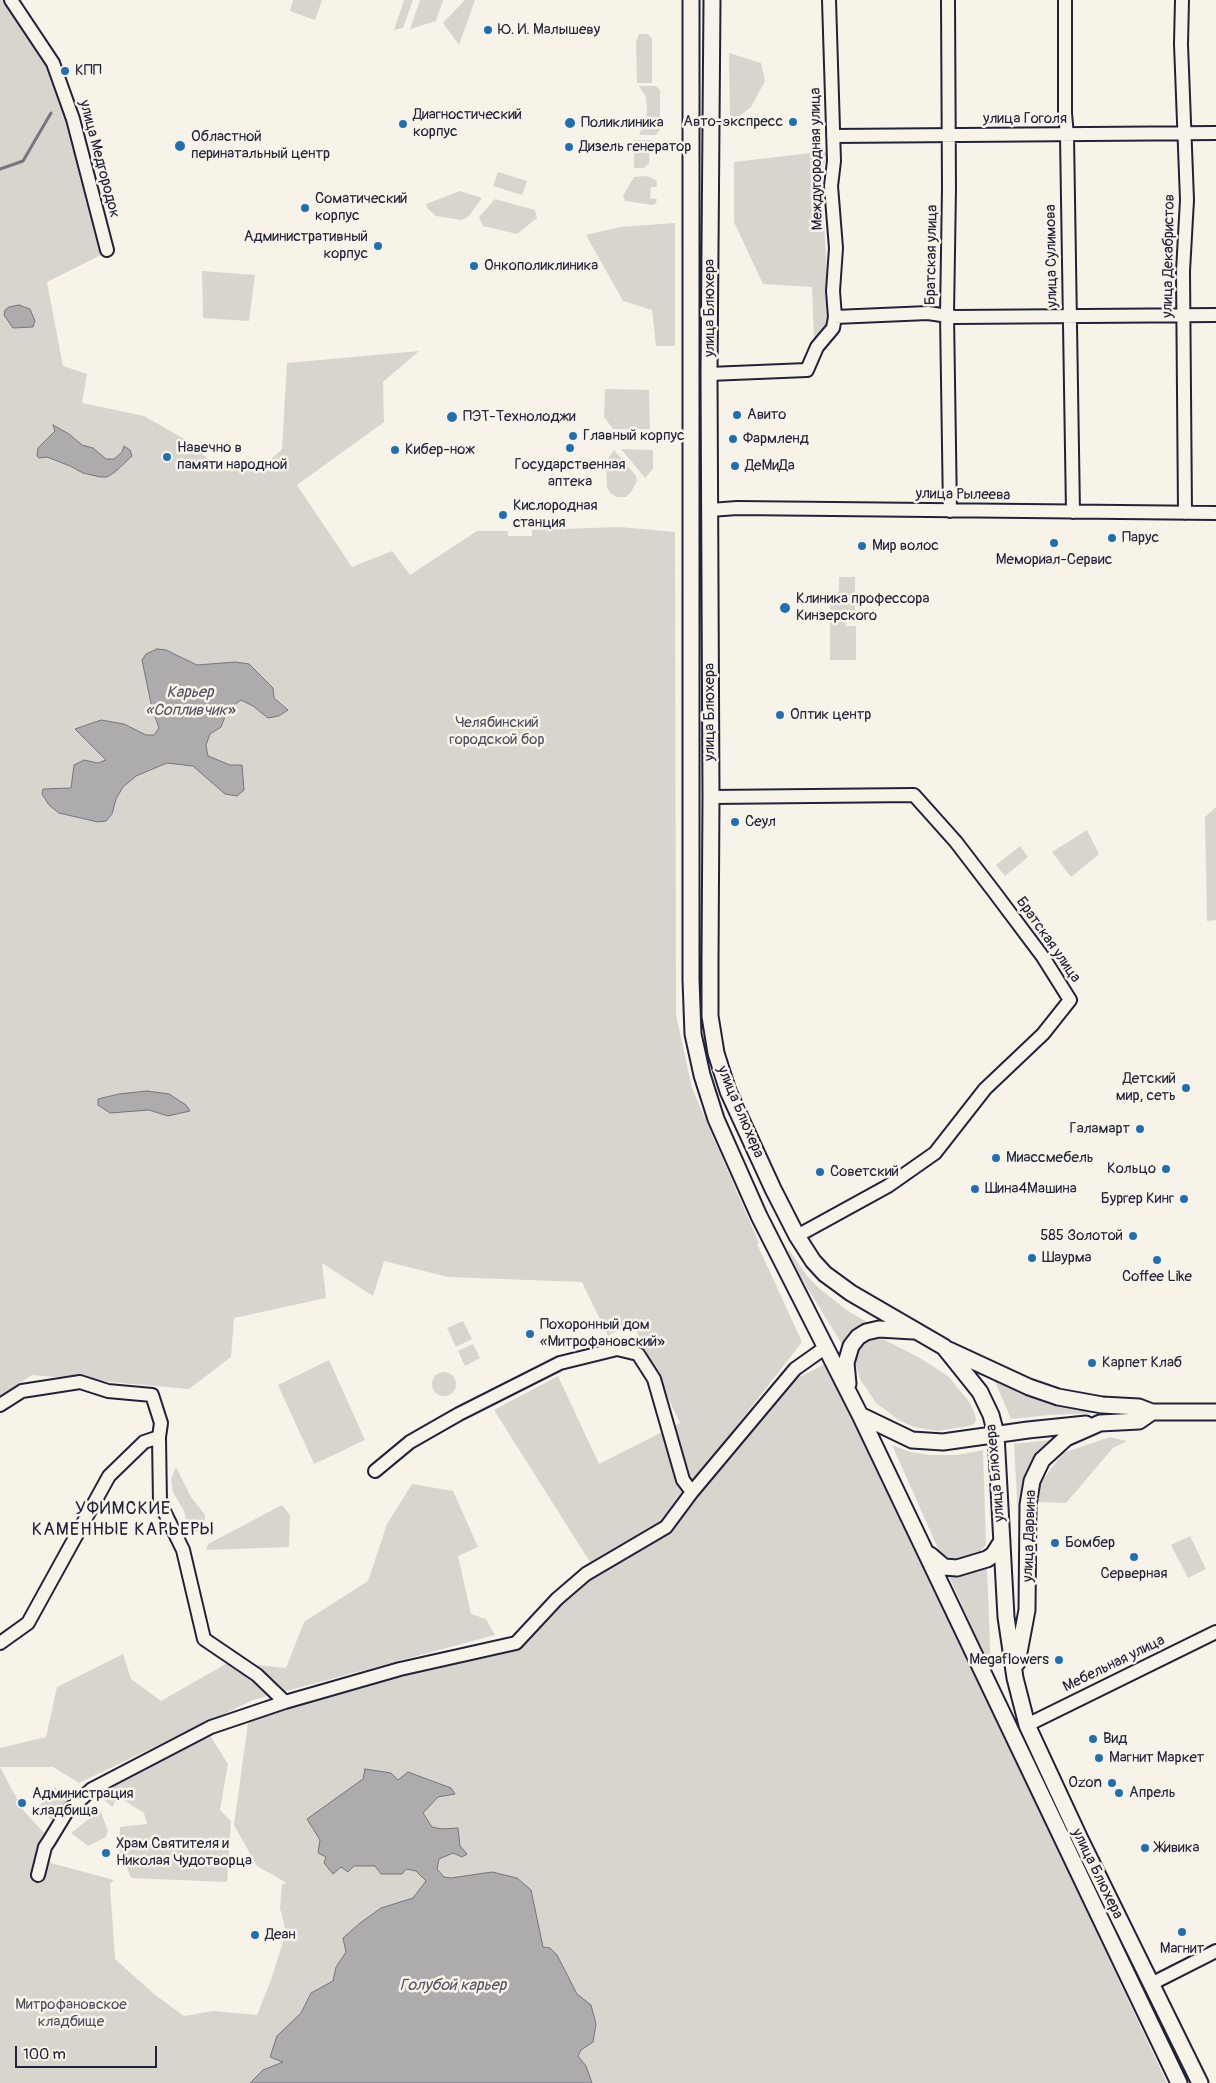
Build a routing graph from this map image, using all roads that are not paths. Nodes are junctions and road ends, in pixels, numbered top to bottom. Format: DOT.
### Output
graph roads {
  1 [pos="11,0"];
  2 [pos="692,0"];
  3 [pos="712,0"];
  4 [pos="829,0"];
  5 [pos="948,0"];
  6 [pos="1065,0"];
  7 [pos="1182,0"];
  8 [pos="1216,133"];
  9 [pos="1184,134"];
  10 [pos="949,135"];
  11 [pos="833,136"];
  12 [pos="1067,136"];
  13 [pos="107,250"];
  14 [pos="1184,315"];
  15 [pos="1216,315"];
  16 [pos="947,316"];
  17 [pos="835,317"];
  18 [pos="1069,317"];
  19 [pos="709,374"];
  20 [pos="690,510"];
  21 [pos="710,510"];
  22 [pos="950,511"];
  23 [pos="1073,512"];
  24 [pos="1185,513"];
  25 [pos="1216,513"];
  26 [pos="711,797"];
  27 [pos="797,1236"];
  28 [pos="916,1332"];
  29 [pos="826,1347"];
  30 [pos="944,1347"];
  31 [pos="848,1390"];
  32 [pos="0,1405"];
  33 [pos="1152,1412"];
  34 [pos="1216,1412"];
  35 [pos="860,1414"];
  36 [pos="1100,1423"];
  37 [pos="996,1434"];
  38 [pos="159,1437"];
  39 [pos="375,1472"];
  40 [pos="692,1492"];
  41 [pos="1002,1541"];
  42 [pos="927,1552"];
  43 [pos="1216,1632"];
  44 [pos="0,1643"];
  45 [pos="1015,1678"];
  46 [pos="285,1702"];
  47 [pos="1027,1725"];
  48 [pos="38,1875"];
  49 [pos="1216,1951"];
  50 [pos="1151,1984"];
  51 [pos="1179,2083"];
  52 [pos="1200,2083"];
  1 -- 13 [label="street, улица Медгородок"];
  2 -- 20 [label="main road, улица Блюхера"];
  3 -- 19 [label="main road, улица Блюхера"];
  4 -- 11 [label="street, Междугородная улица"];
  5 -- 10 [label="street, Братская улица"];
  6 -- 12 [label="street, улица Сулимова"];
  7 -- 9 [label="street, улица Декабристов"];
  8 -- 9 [label="street, улица Гоголя"];
  9 -- 12 [label="street, улица Гоголя"];
  9 -- 14 [label="street, улица Декабристов"];
  10 -- 11 [label="street, улица Гоголя"];
  10 -- 12 [label="street, улица Гоголя"];
  10 -- 16 [label="street, Братская улица"];
  11 -- 17 [label="street, Междугородная улица"];
  12 -- 18 [label="street, улица Сулимова"];
  14 -- 15 [label="street"];
  14 -- 18 [label="street"];
  14 -- 24 [label="street, улица Декабристов"];
  16 -- 17 [label="street"];
  16 -- 18 [label="street"];
  16 -- 22 [label="street, Братская улица"];
  17 -- 19 [label="street"];
  18 -- 23 [label="street, улица Сулимова"];
  19 -- 21 [label="main road, улица Блюхера"];
  20 -- 21 [label="main road"];
  20 -- 29 [label="main road, улица Блюхера"];
  21 -- 22 [label="street, улица Рылеева"];
  21 -- 26 [label="main road, улица Блюхера"];
  22 -- 23 [label="street, улица Рылеева"];
  23 -- 24 [label="street, улица Рылеева"];
  24 -- 25 [label="street, улица Рылеева"];
  26 -- 27 [label="main road, улица Блюхера"];
  26 -- 27 [label="street, Братская улица"];
  27 -- 28 [label="main road, улица Блюхера"];
  28 -- 30 [label="main road, улица Блюхера"];
  28 -- 31 [label="main road"];
  29 -- 31 [label="main road, улица Блюхера"];
  29 -- 40 [label="street"];
  30 -- 33 [label="main road, улица Дарвина"];
  30 -- 37 [label="main road, улица Блюхера"];
  31 -- 35 [label="main road, улица Блюхера"];
  32 -- 38 [label="street"];
  33 -- 34 [label="main road, улица Дарвина"];
  33 -- 36 [label="main road, улица Дарвина"];
  35 -- 37 [label="main road"];
  35 -- 42 [label="main road, улица Блюхера"];
  36 -- 37 [label="main road"];
  36 -- 45 [label="main road, улица Дарвина"];
  37 -- 41 [label="main road, улица Блюхера"];
  38 -- 44 [label="street"];
  38 -- 46 [label="street"];
  39 -- 40 [label="street"];
  40 -- 46 [label="street"];
  41 -- 42 [label="main road"];
  41 -- 45 [label="main road, улица Блюхера"];
  42 -- 51 [label="main road, улица Блюхера"];
  43 -- 47 [label="street, Мебельная улица"];
  45 -- 47 [label="main road, улица Блюхера"];
  46 -- 48 [label="street"];
  47 -- 50 [label="main road, улица Блюхера"];
  49 -- 50 [label="street"];
  50 -- 52 [label="main road, улица Блюхера"];
}
